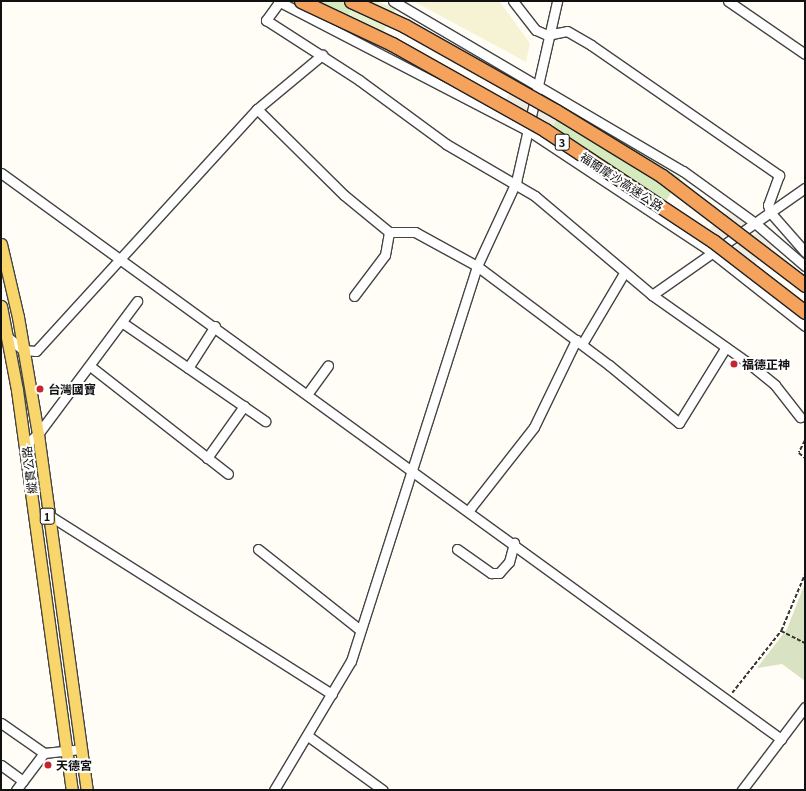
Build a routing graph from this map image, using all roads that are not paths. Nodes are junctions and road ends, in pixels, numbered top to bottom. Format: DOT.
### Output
graph roads {
  1 [pos="279,1"];
  2 [pos="301,1"];
  3 [pos="351,1"];
  4 [pos="393,1"];
  5 [pos="512,1"];
  6 [pos="557,1"];
  7 [pos="728,1"];
  8 [pos="547,35"];
  9 [pos="805,54"];
  10 [pos="322,55"];
  11 [pos="541,84"];
  12 [pos="257,109"];
  13 [pos="529,131"];
  14 [pos="1,173"];
  15 [pos="516,182"];
  16 [pos="805,188"];
  17 [pos="770,212"];
  18 [pos="755,223"];
  19 [pos="389,232"];
  20 [pos="1,244"];
  21 [pos="710,251"];
  22 [pos="805,252"];
  23 [pos="120,257"];
  24 [pos="477,266"];
  25 [pos="805,266"];
  26 [pos="624,273"];
  27 [pos="805,285"];
  28 [pos="652,295"];
  29 [pos="354,296"];
  30 [pos="137,301"];
  31 [pos="1,306"];
  32 [pos="805,312"];
  33 [pos="123,323"];
  34 [pos="215,326"];
  35 [pos="805,326"];
  36 [pos="5,335"];
  37 [pos="579,342"];
  38 [pos="726,346"];
  39 [pos="23,350"];
  40 [pos="328,365"];
  41 [pos="90,366"];
  42 [pos="188,368"];
  43 [pos="308,394"];
  44 [pos="244,406"];
  45 [pos="800,417"];
  46 [pos="265,420"];
  47 [pos="38,434"];
  48 [pos="24,446"];
  49 [pos="208,458"];
  50 [pos="411,468"];
  51 [pos="228,474"];
  52 [pos="469,510"];
  53 [pos="47,514"];
  54 [pos="514,543"];
  55 [pos="258,549"];
  56 [pos="457,549"];
  57 [pos="359,629"];
  58 [pos="332,694"];
  59 [pos="805,707"];
  60 [pos="1,723"];
  61 [pos="308,736"];
  62 [pos="779,737"];
  63 [pos="81,749"];
  64 [pos="67,752"];
  65 [pos="44,753"];
  66 [pos="1,765"];
  67 [pos="23,781"];
  68 [pos="16,790"];
  69 [pos="72,790"];
  70 [pos="86,790"];
  71 [pos="274,790"];
  72 [pos="383,790"];
  73 [pos="742,790"];
  1 -- 10 [label="street"];
  1 -- 13 [label="street"];
  2 -- 32 [label="highway, 福爾摩沙高速公路 / 3, bridge"];
  3 -- 27 [label="highway, 福爾摩沙高速公路 / 3, bridge"];
  4 -- 11 [label="street"];
  5 -- 8 [label="street"];
  6 -- 8 [label="street"];
  7 -- 9 [label="street"];
  8 -- 11 [label="street"];
  8 -- 17 [label="street"];
  10 -- 12 [label="street"];
  10 -- 15 [label="street"];
  11 -- 13 [label="street"];
  11 -- 18 [label="street"];
  12 -- 19 [label="street"];
  12 -- 23 [label="street"];
  13 -- 15 [label="street"];
  13 -- 21 [label="street"];
  14 -- 23 [label="street"];
  15 -- 24 [label="street"];
  15 -- 26 [label="street"];
  16 -- 17 [label="street"];
  17 -- 18 [label="street"];
  17 -- 22 [label="street"];
  18 -- 21 [label="street"];
  18 -- 25 [label="street"];
  19 -- 24 [label="street"];
  19 -- 29 [label="street"];
  20 -- 39 [label="main road, 縱貫公路 / 1"];
  21 -- 28 [label="street"];
  21 -- 35 [label="street"];
  23 -- 34 [label="street"];
  23 -- 39 [label="street"];
  24 -- 37 [label="street"];
  24 -- 50 [label="street"];
  26 -- 28 [label="street"];
  26 -- 37 [label="street"];
  28 -- 38 [label="street"];
  30 -- 33 [label="street"];
  31 -- 36 [label="main road, 縱貫公路 / 1"];
  33 -- 41 [label="street"];
  33 -- 42 [label="street"];
  34 -- 42 [label="street"];
  34 -- 43 [label="street"];
  36 -- 39 [label="street"];
  36 -- 48 [label="main road, 縱貫公路 / 1"];
  37 -- 38 [label="street"];
  37 -- 52 [label="street"];
  38 -- 45 [label="street"];
  39 -- 47 [label="main road, 縱貫公路 / 1"];
  40 -- 43 [label="street"];
  41 -- 47 [label="street"];
  41 -- 49 [label="street"];
  42 -- 44 [label="street"];
  43 -- 50 [label="street"];
  44 -- 46 [label="street"];
  44 -- 49 [label="street"];
  47 -- 48 [label="street"];
  47 -- 53 [label="main road, 縱貫公路 / 1"];
  48 -- 64 [label="main road, 縱貫公路 / 1"];
  49 -- 51 [label="street"];
  50 -- 52 [label="street"];
  50 -- 57 [label="street"];
  52 -- 54 [label="street"];
  53 -- 58 [label="street"];
  53 -- 63 [label="main road, 縱貫公路 / 1"];
  54 -- 56 [label="street"];
  54 -- 62 [label="street"];
  55 -- 57 [label="street"];
  57 -- 58 [label="street"];
  58 -- 61 [label="street"];
  59 -- 62 [label="street"];
  60 -- 65 [label="street"];
  61 -- 71 [label="street"];
  61 -- 72 [label="street"];
  62 -- 73 [label="street"];
  63 -- 64 [label="street"];
  63 -- 70 [label="main road, 縱貫公路 / 1"];
  64 -- 65 [label="street"];
  64 -- 69 [label="main road, 縱貫公路 / 1"];
  65 -- 67 [label="street"];
  66 -- 67 [label="street"];
  67 -- 68 [label="street"];
}
